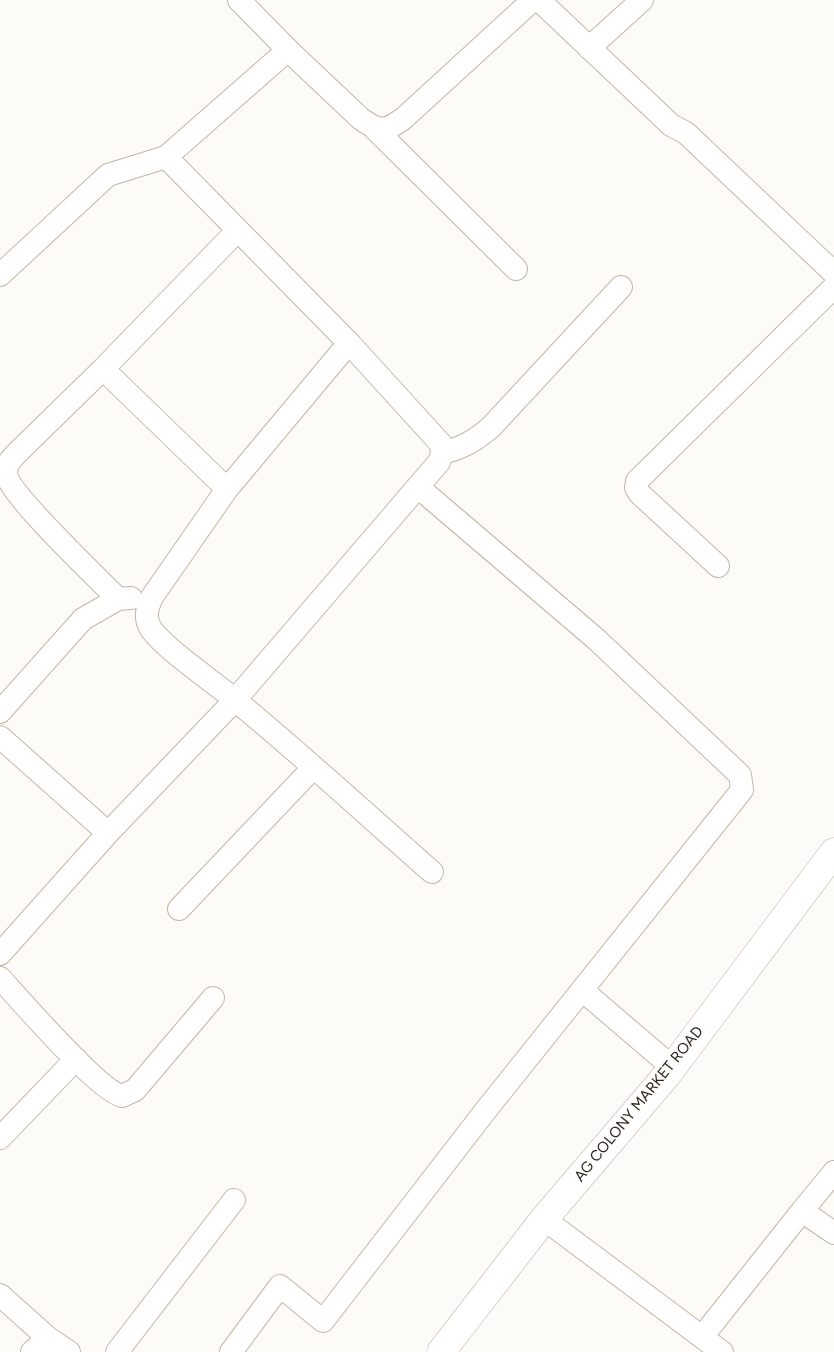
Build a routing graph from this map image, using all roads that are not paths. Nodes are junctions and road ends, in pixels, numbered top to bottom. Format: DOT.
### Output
graph roads {
  1 [pos="239,0"];
  2 [pos="533,0"];
  3 [pos="539,0"];
  4 [pos="642,0"];
  5 [pos="589,48"];
  6 [pos="288,50"];
  7 [pos="375,128"];
  8 [pos="166,157"];
  9 [pos="238,230"];
  10 [pos="516,269"];
  11 [pos="834,273"];
  12 [pos="0,275"];
  13 [pos="621,287"];
  14 [pos="834,287"];
  15 [pos="349,343"];
  16 [pos="103,369"];
  17 [pos="442,453"];
  18 [pos="418,487"];
  19 [pos="227,489"];
  20 [pos="6,491"];
  21 [pos="718,566"];
  22 [pos="152,597"];
  23 [pos="118,599"];
  24 [pos="235,700"];
  25 [pos="0,712"];
  26 [pos="0,736"];
  27 [pos="313,768"];
  28 [pos="108,833"];
  29 [pos="830,867"];
  30 [pos="432,872"];
  31 [pos="179,909"];
  32 [pos="0,954"];
  33 [pos="0,978"];
  34 [pos="582,990"];
  35 [pos="213,998"];
  36 [pos="76,1059"];
  37 [pos="672,1067"];
  38 [pos="0,1138"];
  39 [pos="834,1172"];
  40 [pos="234,1200"];
  41 [pos="802,1210"];
  42 [pos="544,1219"];
  43 [pos="834,1233"];
  44 [pos="0,1295"];
  45 [pos="702,1337"];
  46 [pos="40,1345"];
  47 [pos="69,1352"];
  48 [pos="117,1352"];
  49 [pos="231,1352"];
  50 [pos="441,1352"];
  51 [pos="722,1352"];
  1 -- 6 [label="street"];
  2 -- 7 [label="street"];
  3 -- 5 [label="street"];
  4 -- 5 [label="street"];
  5 -- 11 [label="street"];
  6 -- 7 [label="street"];
  6 -- 8 [label="street"];
  7 -- 10 [label="street"];
  8 -- 9 [label="street"];
  8 -- 12 [label="street"];
  9 -- 15 [label="street"];
  9 -- 16 [label="street"];
  13 -- 17 [label="street"];
  14 -- 21 [label="street"];
  15 -- 17 [label="street"];
  15 -- 19 [label="street"];
  16 -- 19 [label="street"];
  16 -- 20 [label="street"];
  17 -- 18 [label="street"];
  18 -- 24 [label="street"];
  18 -- 34 [label="street"];
  19 -- 22 [label="street"];
  20 -- 23 [label="street"];
  22 -- 23 [label="street"];
  22 -- 24 [label="street"];
  23 -- 25 [label="street"];
  24 -- 27 [label="street"];
  24 -- 28 [label="street"];
  26 -- 28 [label="street"];
  27 -- 30 [label="street"];
  27 -- 31 [label="street"];
  28 -- 32 [label="street"];
  29 -- 37 [label="street, AG COLONY MARKET ROAD"];
  33 -- 36 [label="street"];
  34 -- 37 [label="street"];
  34 -- 49 [label="street"];
  35 -- 36 [label="street"];
  36 -- 38 [label="street"];
  37 -- 42 [label="street, AG COLONY MARKET ROAD"];
  39 -- 41 [label="street"];
  40 -- 48 [label="street"];
  41 -- 43 [label="street"];
  41 -- 45 [label="street"];
  42 -- 45 [label="street"];
  42 -- 50 [label="street, AG COLONY MARKET ROAD"];
  44 -- 46 [label="street"];
  45 -- 51 [label="street"];
  46 -- 47 [label="street"];
}
